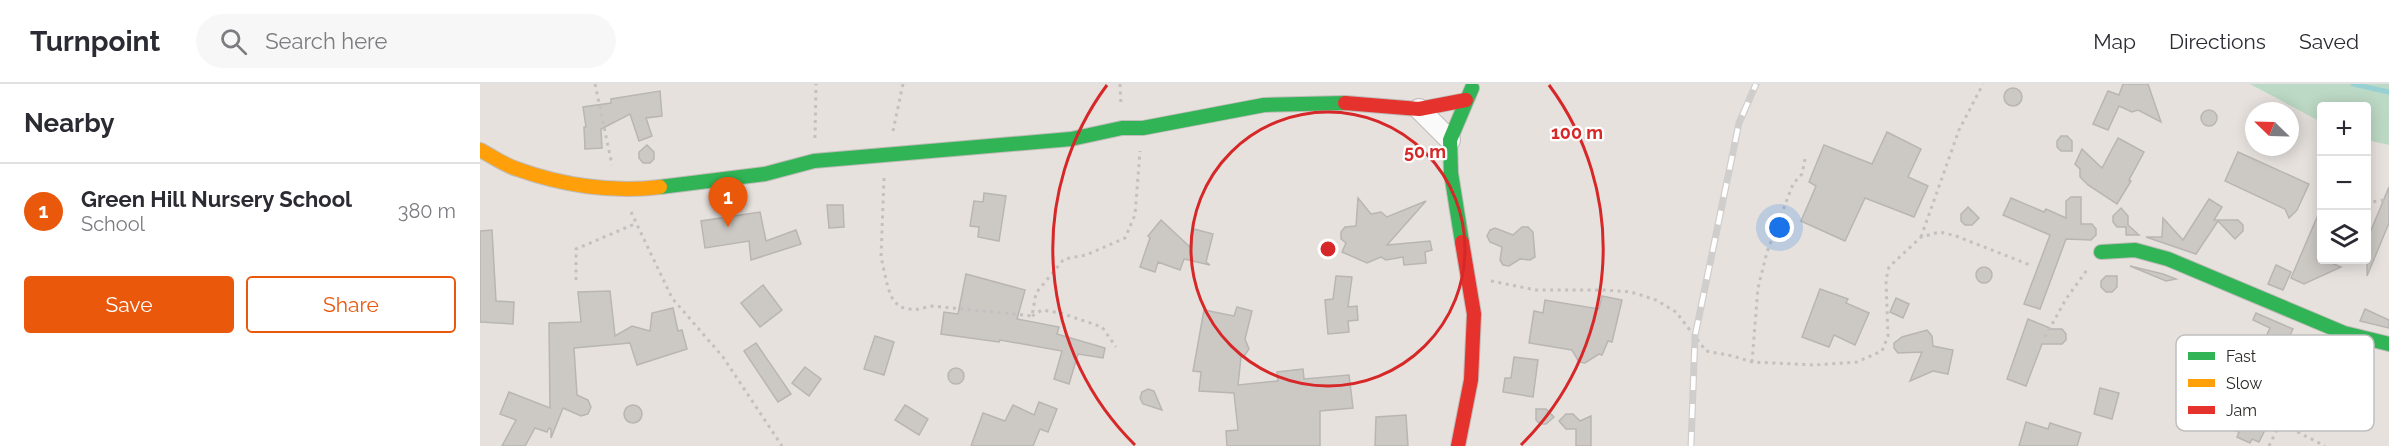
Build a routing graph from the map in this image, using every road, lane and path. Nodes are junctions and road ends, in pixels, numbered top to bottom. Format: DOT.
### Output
graph roads {
  1 [pos="595,84"];
  2 [pos="816,84"];
  3 [pos="903,84"];
  4 [pos="1474,84"];
  5 [pos="1983,84"];
  6 [pos="1466,100"];
  7 [pos="1419,109"];
  8 [pos="1143,128"];
  9 [pos="1450,140"];
  10 [pos="480,150"];
  11 [pos="886,156"];
  12 [pos="1805,159"];
  13 [pos="814,161"];
  14 [pos="618,190"];
  15 [pos="2389,199"];
  16 [pos="2371,202"];
  17 [pos="637,223"];
  18 [pos="1921,237"];
  19 [pos="2101,252"];
  20 [pos="2030,265"];
  21 [pos="1469,279"];
  22 [pos="576,280"];
  23 [pos="1032,316"];
  24 [pos="2352,335"];
  25 [pos="2045,337"];
  26 [pos="2374,340"];
  27 [pos="2389,344"];
  28 [pos="1116,347"];
  29 [pos="1752,362"];
  30 [pos="2276,431"];
  31 [pos="2296,431"];
  32 [pos="782,446"];
  33 [pos="1458,446"];
  34 [pos="2269,446"];
  35 [pos="2325,446"];
  1 -- 14 [label="path"];
  2 -- 13 [label="path"];
  3 -- 11 [label="path"];
  4 -- 6 [label="street"];
  5 -- 18 [label="path"];
  6 -- 7 [label="street"];
  6 -- 9 [label="street"];
  7 -- 8 [label="street"];
  7 -- 9 [label="street"];
  8 -- 11 [label="street"];
  8 -- 23 [label="path"];
  9 -- 21 [label="street"];
  10 -- 14 [label="street"];
  11 -- 13 [label="street"];
  11 -- 23 [label="path"];
  12 -- 29 [label="path"];
  13 -- 14 [label="street"];
  14 -- 17 [label="path"];
  15 -- 16 [label="path"];
  17 -- 22 [label="path"];
  17 -- 32 [label="path"];
  18 -- 20 [label="path"];
  18 -- 29 [label="path"];
  19 -- 24 [label="street"];
  19 -- 25 [label="path"];
  21 -- 29 [label="path"];
  21 -- 33 [label="street"];
  23 -- 28 [label="path"];
  26 -- 27 [label="street"];
  30 -- 34 [label="path"];
  31 -- 35 [label="path"];
}
